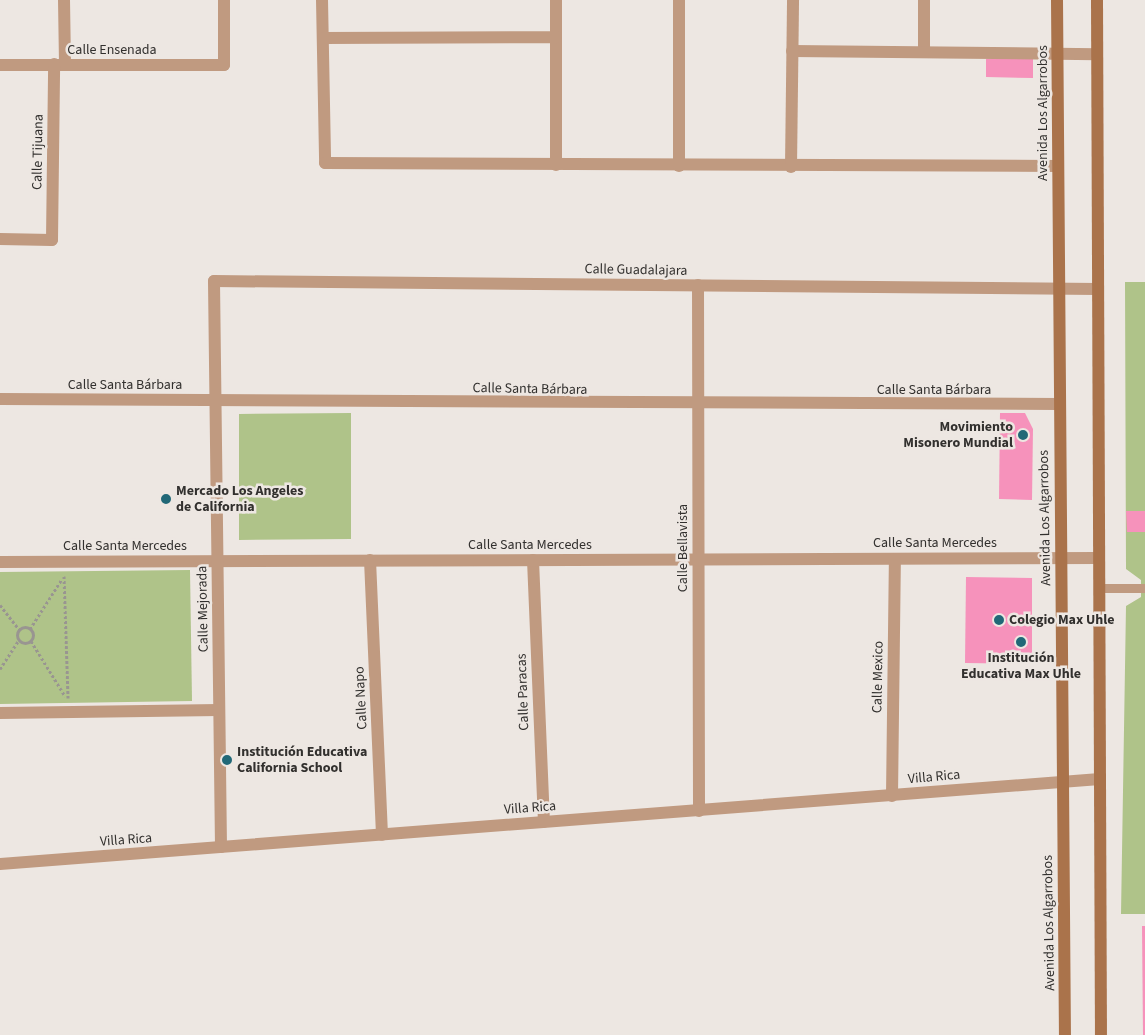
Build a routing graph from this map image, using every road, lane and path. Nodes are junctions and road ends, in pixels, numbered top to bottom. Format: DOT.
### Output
graph roads {
  1 [pos="64,0"];
  2 [pos="224,0"];
  3 [pos="322,0"];
  4 [pos="556,0"];
  5 [pos="679,0"];
  6 [pos="792,0"];
  7 [pos="924,0"];
  8 [pos="1058,0"];
  9 [pos="1097,0"];
  10 [pos="323,38"];
  11 [pos="556,38"];
  12 [pos="792,51"];
  13 [pos="924,52"];
  14 [pos="1058,54"];
  15 [pos="1097,54"];
  16 [pos="59,64"];
  17 [pos="0,65"];
  18 [pos="556,165"];
  19 [pos="679,166"];
  20 [pos="1058,166"];
  21 [pos="791,167"];
  22 [pos="0,239"];
  23 [pos="214,281"];
  24 [pos="698,286"];
  25 [pos="1058,289"];
  26 [pos="1098,289"];
  27 [pos="0,399"];
  28 [pos="215,401"];
  29 [pos="1059,404"];
  30 [pos="698,406"];
  31 [pos="1060,558"];
  32 [pos="1099,558"];
  33 [pos="698,559"];
  34 [pos="895,559"];
  35 [pos="370,560"];
  36 [pos="533,560"];
  37 [pos="64,561"];
  38 [pos="217,561"];
  39 [pos="0,562"];
  40 [pos="64,575"];
  41 [pos="55,576"];
  42 [pos="1099,588"];
  43 [pos="1145,588"];
  44 [pos="0,605"];
  45 [pos="19,629"];
  46 [pos="30,629"];
  47 [pos="18,641"];
  48 [pos="31,641"];
  49 [pos="0,669"];
  50 [pos="68,706"];
  51 [pos="219,710"];
  52 [pos="0,713"];
  53 [pos="1100,779"];
  54 [pos="1063,782"];
  55 [pos="892,796"];
  56 [pos="698,811"];
  57 [pos="544,822"];
  58 [pos="382,835"];
  59 [pos="221,847"];
  60 [pos="0,864"];
  61 [pos="1066,1035"];
  62 [pos="1101,1035"];
  1 -- 16 [label="street, Calle Tijuana"];
  2 -- 16 [label="street, Calle Ensenada"];
  3 -- 10 [label="street"];
  4 -- 11 [label="street"];
  5 -- 19 [label="street"];
  6 -- 12 [label="street"];
  7 -- 13 [label="street"];
  8 -- 14 [label="street, Avenida Los Algarrobos"];
  9 -- 15 [label="street"];
  10 -- 11 [label="street"];
  10 -- 18 [label="street"];
  11 -- 18 [label="street"];
  12 -- 13 [label="street"];
  12 -- 21 [label="street"];
  13 -- 14 [label="street"];
  14 -- 15 [label="street"];
  14 -- 20 [label="street, Avenida Los Algarrobos"];
  15 -- 26 [label="street"];
  16 -- 17 [label="street, Calle Ensenada"];
  16 -- 22 [label="street, Calle Tijuana"];
  18 -- 19 [label="street"];
  19 -- 21 [label="street"];
  20 -- 21 [label="street"];
  20 -- 25 [label="street, Avenida Los Algarrobos"];
  23 -- 24 [label="street, Calle Guadalajara"];
  23 -- 28 [label="street, Calle Mejorada"];
  24 -- 25 [label="street, Calle Guadalajara"];
  24 -- 30 [label="street, Calle Bellavista"];
  25 -- 26 [label="street, Calle Guadalajara"];
  25 -- 29 [label="street, Avenida Los Algarrobos"];
  26 -- 32 [label="street"];
  27 -- 28 [label="street, Calle Santa Bárbara"];
  28 -- 30 [label="street, Calle Santa Bárbara"];
  28 -- 38 [label="street, Calle Mejorada"];
  29 -- 30 [label="street, Calle Santa Bárbara"];
  29 -- 31 [label="street, Avenida Los Algarrobos"];
  30 -- 33 [label="street, Calle Bellavista"];
  31 -- 32 [label="street, Calle Santa Mercedes"];
  31 -- 34 [label="street, Calle Santa Mercedes"];
  31 -- 54 [label="street, Avenida Los Algarrobos"];
  32 -- 42 [label="street"];
  33 -- 34 [label="street, Calle Santa Mercedes"];
  33 -- 36 [label="street, Calle Santa Mercedes"];
  33 -- 56 [label="street, Calle Bellavista"];
  34 -- 55 [label="street, Calle Mexico"];
  35 -- 36 [label="street, Calle Santa Mercedes"];
  35 -- 38 [label="street, Calle Santa Mercedes"];
  35 -- 58 [label="street, Calle Napo"];
  36 -- 57 [label="street, Calle Paracas"];
  37 -- 38 [label="street, Calle Santa Mercedes"];
  37 -- 39 [label="street, Calle Santa Mercedes"];
  37 -- 40 [label="path"];
  38 -- 51 [label="street, Calle Mejorada"];
  40 -- 41 [label="path"];
  40 -- 46 [label="path"];
  40 -- 50 [label="path"];
  42 -- 43 [label="lane"];
  42 -- 53 [label="street"];
  44 -- 45 [label="path"];
  45 -- 46 [label="path"];
  45 -- 47 [label="path"];
  46 -- 48 [label="path"];
  47 -- 48 [label="path"];
  47 -- 49 [label="path"];
  48 -- 50 [label="path"];
  50 -- 51 [label="street"];
  50 -- 52 [label="street"];
  51 -- 59 [label="street, Calle Mejorada"];
  53 -- 54 [label="street, Villa Rica"];
  53 -- 62 [label="street"];
  54 -- 55 [label="street, Villa Rica"];
  54 -- 61 [label="street, Avenida Los Algarrobos"];
  55 -- 56 [label="street, Villa Rica"];
  56 -- 57 [label="street, Villa Rica"];
  57 -- 58 [label="street, Villa Rica"];
  58 -- 59 [label="street, Villa Rica"];
  59 -- 60 [label="street, Villa Rica"];
}
